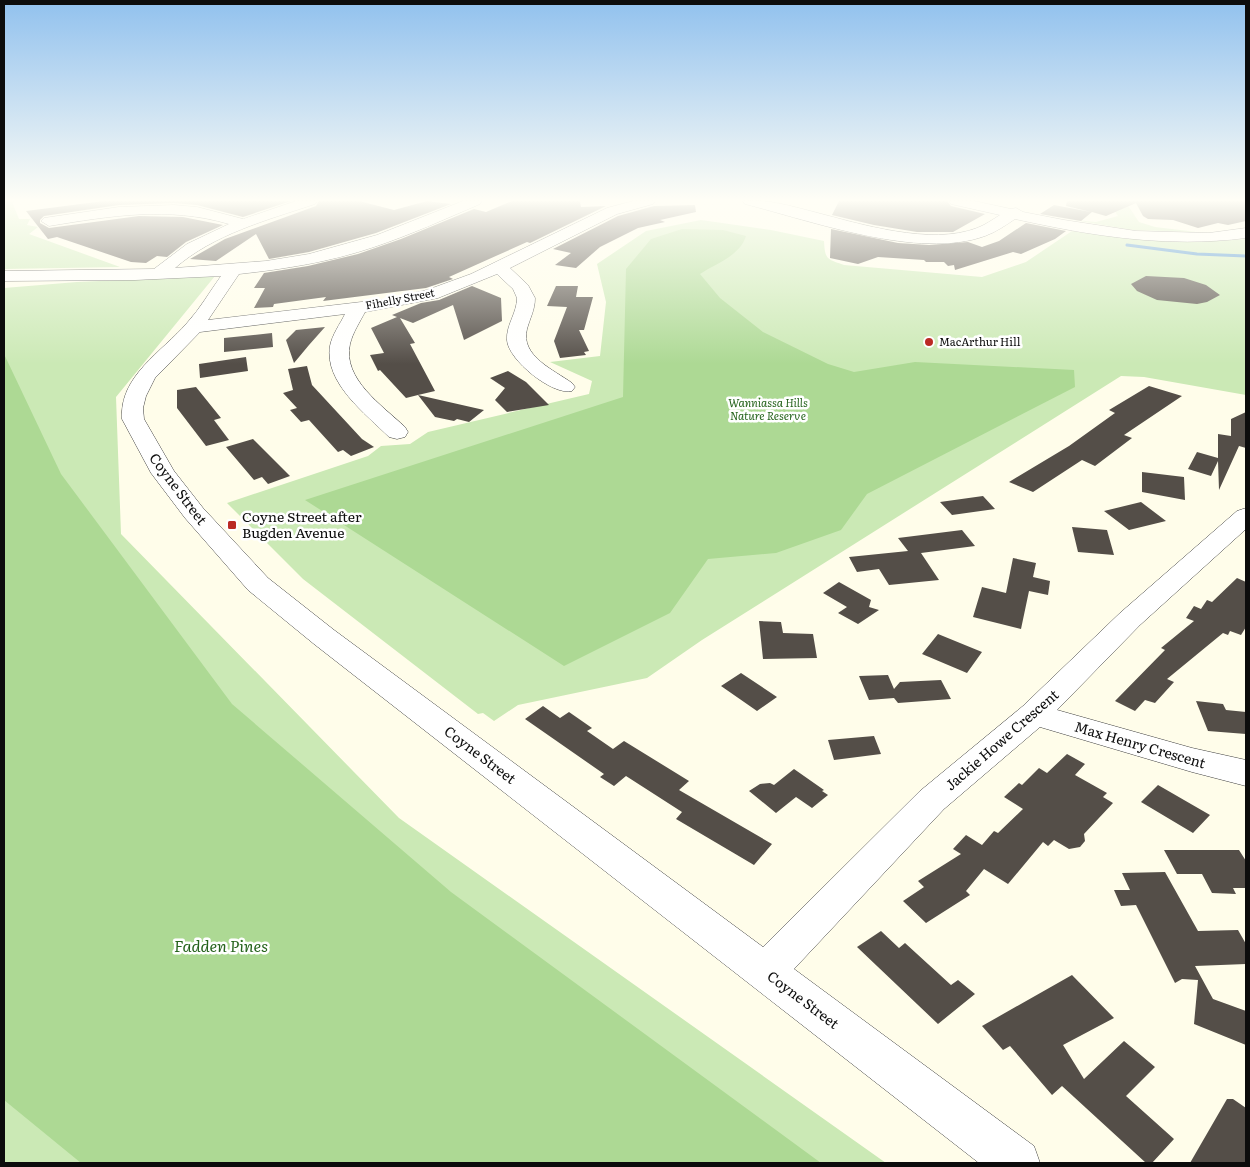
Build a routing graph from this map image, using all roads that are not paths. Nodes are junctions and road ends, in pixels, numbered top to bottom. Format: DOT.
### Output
graph roads {
  1 [pos="180,255"];
  2 [pos="320,255"];
  3 [pos="523,255"];
  4 [pos="499,267"];
  5 [pos="234,269"];
  6 [pos="160,273"];
  7 [pos="4,276"];
  8 [pos="358,308"];
  9 [pos="194,327"];
  10 [pos="565,387"];
  11 [pos="397,432"];
  12 [pos="1246,516"];
  13 [pos="1034,714"];
  14 [pos="1246,772"];
  15 [pos="765,972"];
  16 [pos="1017,1163"];
  1 -- 6 [label="street"];
  2 -- 5 [label="street"];
  3 -- 4 [label="street, Fihelly Street"];
  4 -- 8 [label="street, Fihelly Street"];
  4 -- 10 [label="street"];
  5 -- 6 [label="street"];
  5 -- 9 [label="street, Coyne Street"];
  6 -- 7 [label="street"];
  8 -- 9 [label="street, Fihelly Street"];
  8 -- 11 [label="street"];
  9 -- 15 [label="street, Coyne Street"];
  12 -- 13 [label="street, Jackie Howe Crescent"];
  13 -- 14 [label="street, Max Henry Crescent"];
  13 -- 15 [label="street, Jackie Howe Crescent"];
  15 -- 16 [label="street, Coyne Street"];
}
